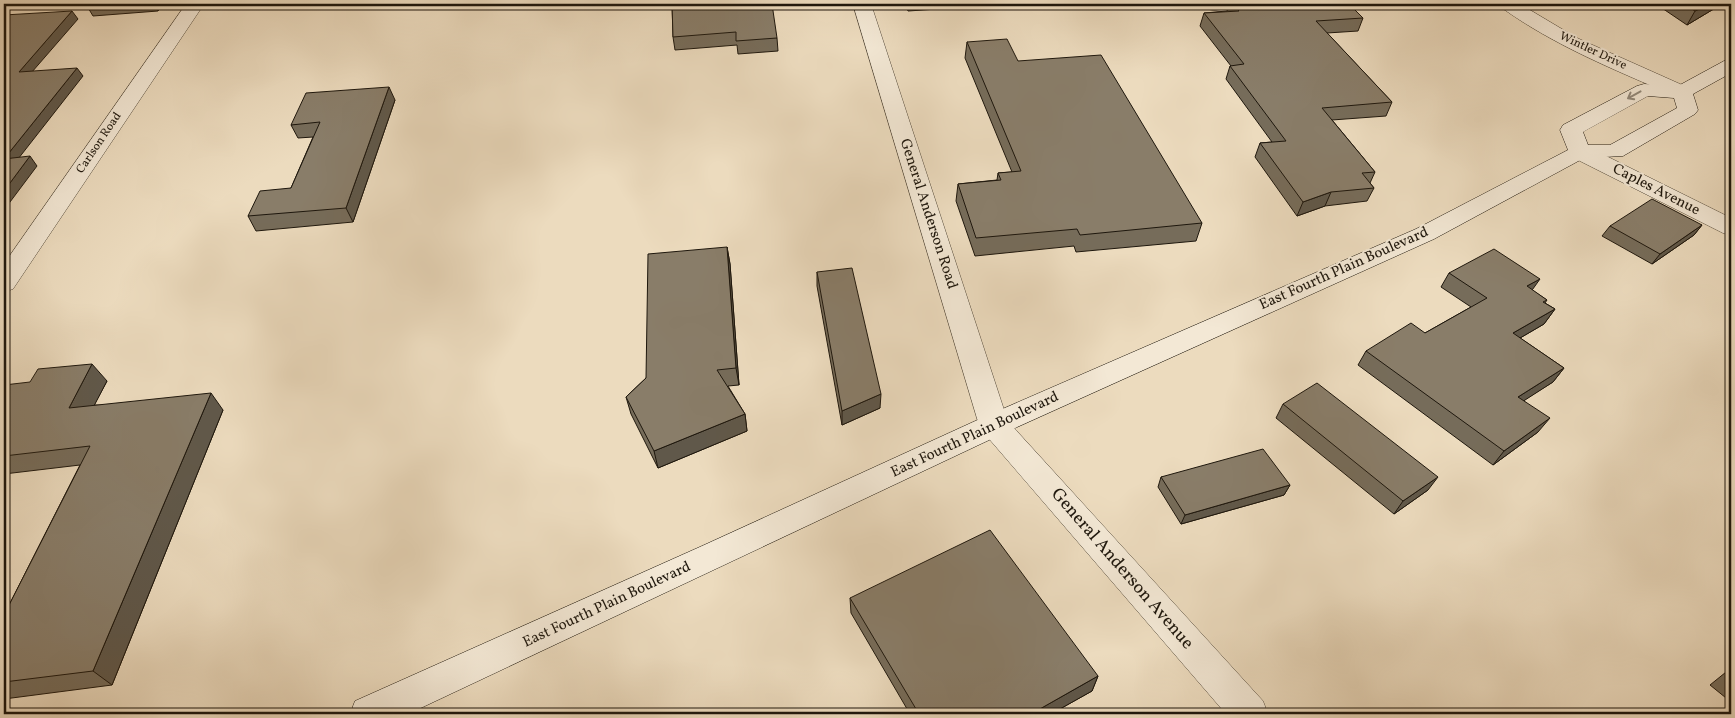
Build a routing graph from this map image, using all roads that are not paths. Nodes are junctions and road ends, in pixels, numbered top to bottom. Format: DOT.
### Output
graph roads {
  1 [pos="195,4"];
  2 [pos="862,4"];
  3 [pos="1208,4"];
  4 [pos="1263,4"];
  5 [pos="1508,4"];
  6 [pos="1731,65"];
  7 [pos="1682,92"];
  8 [pos="1580,152"];
  9 [pos="1731,228"];
  10 [pos="4,283"];
  11 [pos="994,424"];
  12 [pos="368,714"];
  13 [pos="1250,714"];
  1 -- 10 [label="street, Carlson Road"];
  2 -- 11 [label="street, General Anderson Road"];
  3 -- 4 [label="street"];
  5 -- 7 [label="street, Wintler Drive"];
  6 -- 7 [label="street"];
  7 -- 8 [label="street, East Fourth Plain Boulevard"];
  7 -- 8 [label="street, one-way"];
  8 -- 9 [label="street, Caples Avenue"];
  8 -- 11 [label="street, East Fourth Plain Boulevard"];
  11 -- 12 [label="street, East Fourth Plain Boulevard"];
  11 -- 13 [label="street, General Anderson Avenue"];
}
